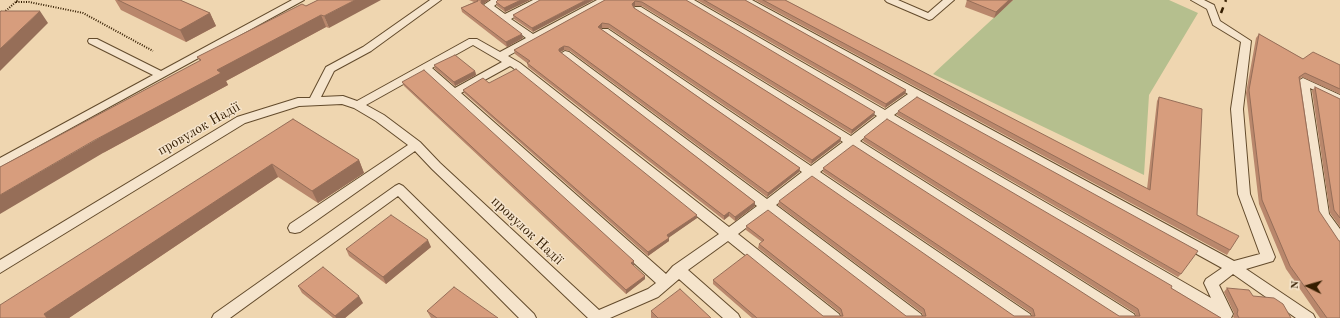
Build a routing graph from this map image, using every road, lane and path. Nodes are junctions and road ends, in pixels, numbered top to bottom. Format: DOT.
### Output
graph roads {
  1 [pos="299,0"];
  2 [pos="436,0"];
  3 [pos="497,0"];
  4 [pos="540,0"];
  5 [pos="604,0"];
  6 [pos="687,0"];
  7 [pos="745,0"];
  8 [pos="890,0"];
  9 [pos="949,0"];
  10 [pos="1196,0"];
  11 [pos="17,1"];
  12 [pos="638,9"];
  13 [pos="0,16"];
  14 [pos="505,18"];
  15 [pos="605,31"];
  16 [pos="533,39"];
  17 [pos="93,41"];
  18 [pos="153,51"];
  19 [pos="565,54"];
  20 [pos="504,59"];
  21 [pos="425,67"];
  22 [pos="161,75"];
  23 [pos="453,93"];
  24 [pos="917,93"];
  25 [pos="1340,99"];
  26 [pos="314,101"];
  27 [pos="358,105"];
  28 [pos="885,116"];
  29 [pos="851,141"];
  30 [pos="416,145"];
  31 [pos="0,163"];
  32 [pos="811,172"];
  33 [pos="767,206"];
  34 [pos="295,228"];
  35 [pos="729,234"];
  36 [pos="1340,238"];
  37 [pos="0,267"];
  38 [pos="1233,267"];
  39 [pos="678,270"];
  40 [pos="666,283"];
  41 [pos="1227,316"];
  42 [pos="597,317"];
  43 [pos="220,318"];
  44 [pos="528,318"];
  45 [pos="733,318"];
  46 [pos="834,318"];
  47 [pos="916,318"];
  48 [pos="1025,318"];
  49 [pos="1129,318"];
  50 [pos="1308,318"];
  1 -- 22 [label="lane"];
  2 -- 26 [label="lane"];
  3 -- 14 [label="lane"];
  4 -- 14 [label="lane"];
  5 -- 16 [label="lane"];
  6 -- 28 [label="lane"];
  7 -- 24 [label="lane"];
  8 -- 9 [label="lane"];
  10 -- 38 [label="lane"];
  11 -- 13 [label="path"];
  11 -- 18 [label="path"];
  12 -- 29 [label="lane"];
  14 -- 16 [label="lane"];
  15 -- 32 [label="lane"];
  16 -- 20 [label="lane"];
  17 -- 22 [label="lane"];
  19 -- 33 [label="lane"];
  20 -- 21 [label="lane"];
  20 -- 23 [label="lane"];
  20 -- 35 [label="lane"];
  21 -- 23 [label="lane"];
  21 -- 27 [label="lane"];
  22 -- 31 [label="lane"];
  23 -- 40 [label="lane"];
  24 -- 28 [label="lane"];
  24 -- 38 [label="lane"];
  25 -- 36 [label="lane"];
  26 -- 27 [label="lane, провулок Надії"];
  26 -- 37 [label="lane, провулок Надії"];
  27 -- 30 [label="lane, провулок Надії"];
  28 -- 29 [label="lane"];
  28 -- 41 [label="lane"];
  29 -- 32 [label="lane"];
  29 -- 49 [label="lane"];
  30 -- 34 [label="lane"];
  30 -- 42 [label="lane, провулок Надії"];
  32 -- 33 [label="lane"];
  32 -- 48 [label="lane"];
  33 -- 35 [label="lane"];
  33 -- 47 [label="lane"];
  35 -- 39 [label="lane"];
  35 -- 46 [label="lane"];
  38 -- 41 [label="lane"];
  38 -- 50 [label="lane"];
  39 -- 40 [label="lane"];
  39 -- 45 [label="lane"];
  40 -- 42 [label="lane"];
  43 -- 44 [label="lane"];
}
